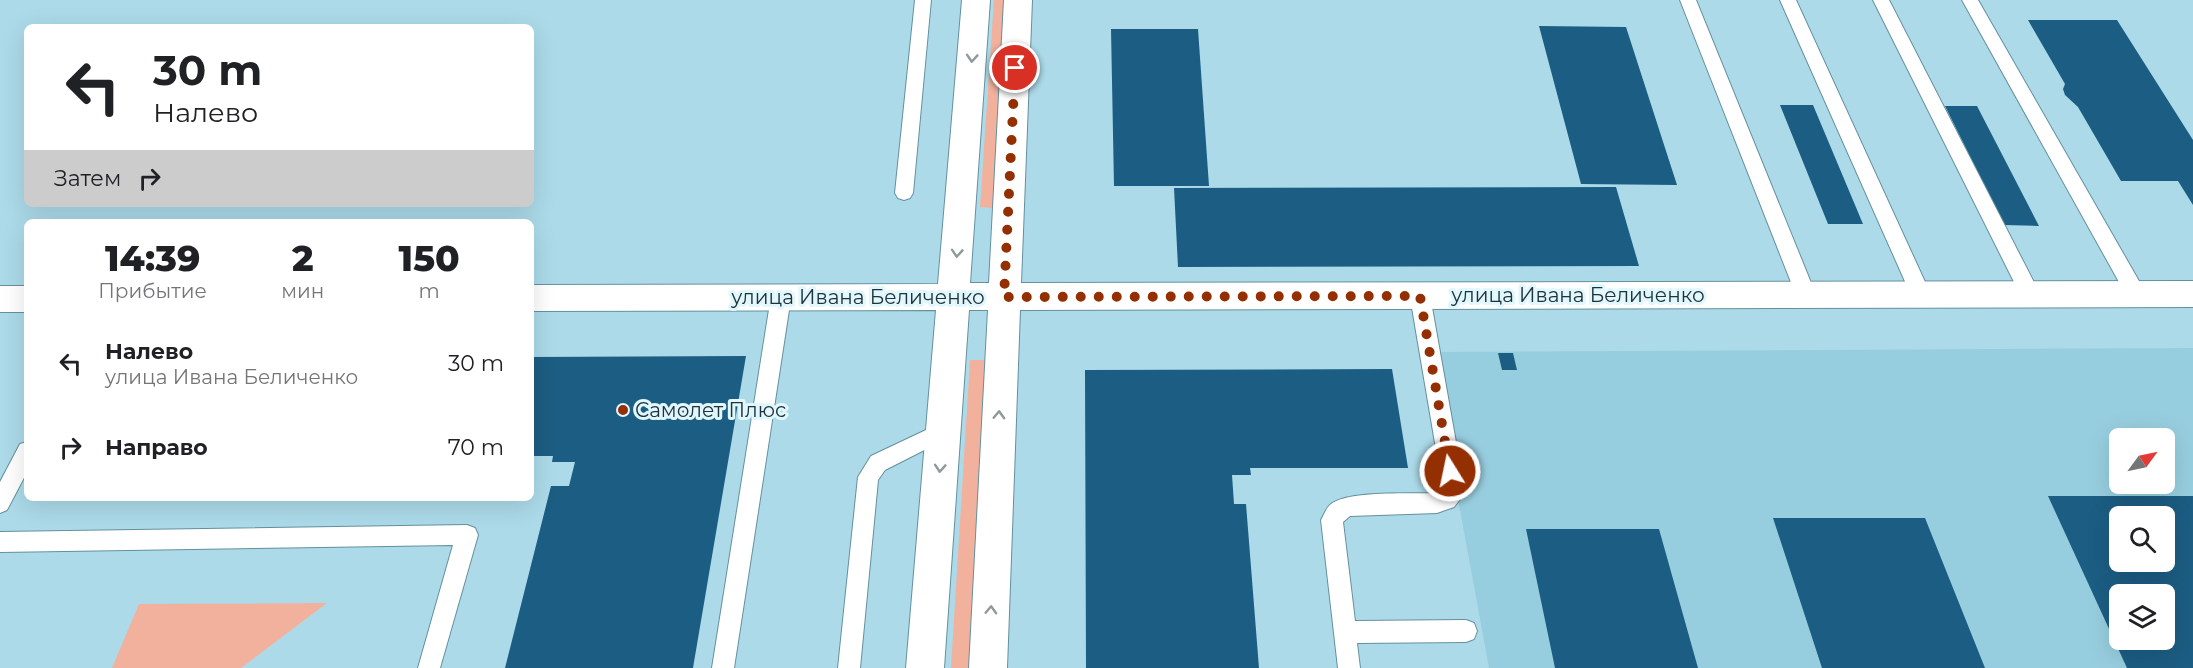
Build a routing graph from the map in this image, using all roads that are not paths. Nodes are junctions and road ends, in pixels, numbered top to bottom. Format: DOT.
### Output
graph roads {
  1 [pos="923,0"];
  2 [pos="976,0"];
  3 [pos="1018,0"];
  4 [pos="1688,0"];
  5 [pos="1788,0"];
  6 [pos="1881,0"];
  7 [pos="1970,0"];
  8 [pos="904,193"];
  9 [pos="2030,294"];
  10 [pos="2136,294"];
  11 [pos="2193,294"];
  12 [pos="1806,295"];
  13 [pos="1921,295"];
  14 [pos="1420,296"];
  15 [pos="781,297"];
  16 [pos="954,297"];
  17 [pos="1004,297"];
  18 [pos="534,298"];
  19 [pos="0,299"];
  20 [pos="24,299"];
  21 [pos="943,431"];
  22 [pos="24,457"];
  23 [pos="0,503"];
  24 [pos="0,542"];
  25 [pos="1466,631"];
  26 [pos="1345,632"];
  27 [pos="429,668"];
  28 [pos="723,668"];
  29 [pos="849,668"];
  30 [pos="925,668"];
  31 [pos="988,668"];
  32 [pos="1349,668"];
  1 -- 8 [label="lane"];
  2 -- 16 [label="street, one-way"];
  3 -- 17 [label="street"];
  4 -- 12 [label="lane"];
  5 -- 13 [label="lane"];
  6 -- 9 [label="lane"];
  7 -- 10 [label="lane"];
  9 -- 10 [label="street, улица Ивана Беличенко"];
  9 -- 13 [label="street, улица Ивана Беличенко"];
  10 -- 11 [label="street, улица Ивана Беличенко"];
  12 -- 13 [label="street, улица Ивана Беличенко"];
  12 -- 14 [label="street, улица Ивана Беличенко"];
  14 -- 17 [label="street, улица Ивана Беличенко"];
  14 -- 26 [label="lane"];
  15 -- 16 [label="street, улица Ивана Беличенко"];
  15 -- 18 [label="street, улица Ивана Беличенко"];
  15 -- 28 [label="lane"];
  16 -- 17 [label="street, улица Ивана Беличенко"];
  16 -- 21 [label="street"];
  31 -- 17 [label="street, one-way"];
  19 -- 20 [label="street"];
  21 -- 29 [label="lane"];
  21 -- 30 [label="street, one-way"];
  22 -- 23 [label="lane"];
  24 -- 27 [label="lane"];
  25 -- 26 [label="lane"];
  26 -- 32 [label="lane"];
}
